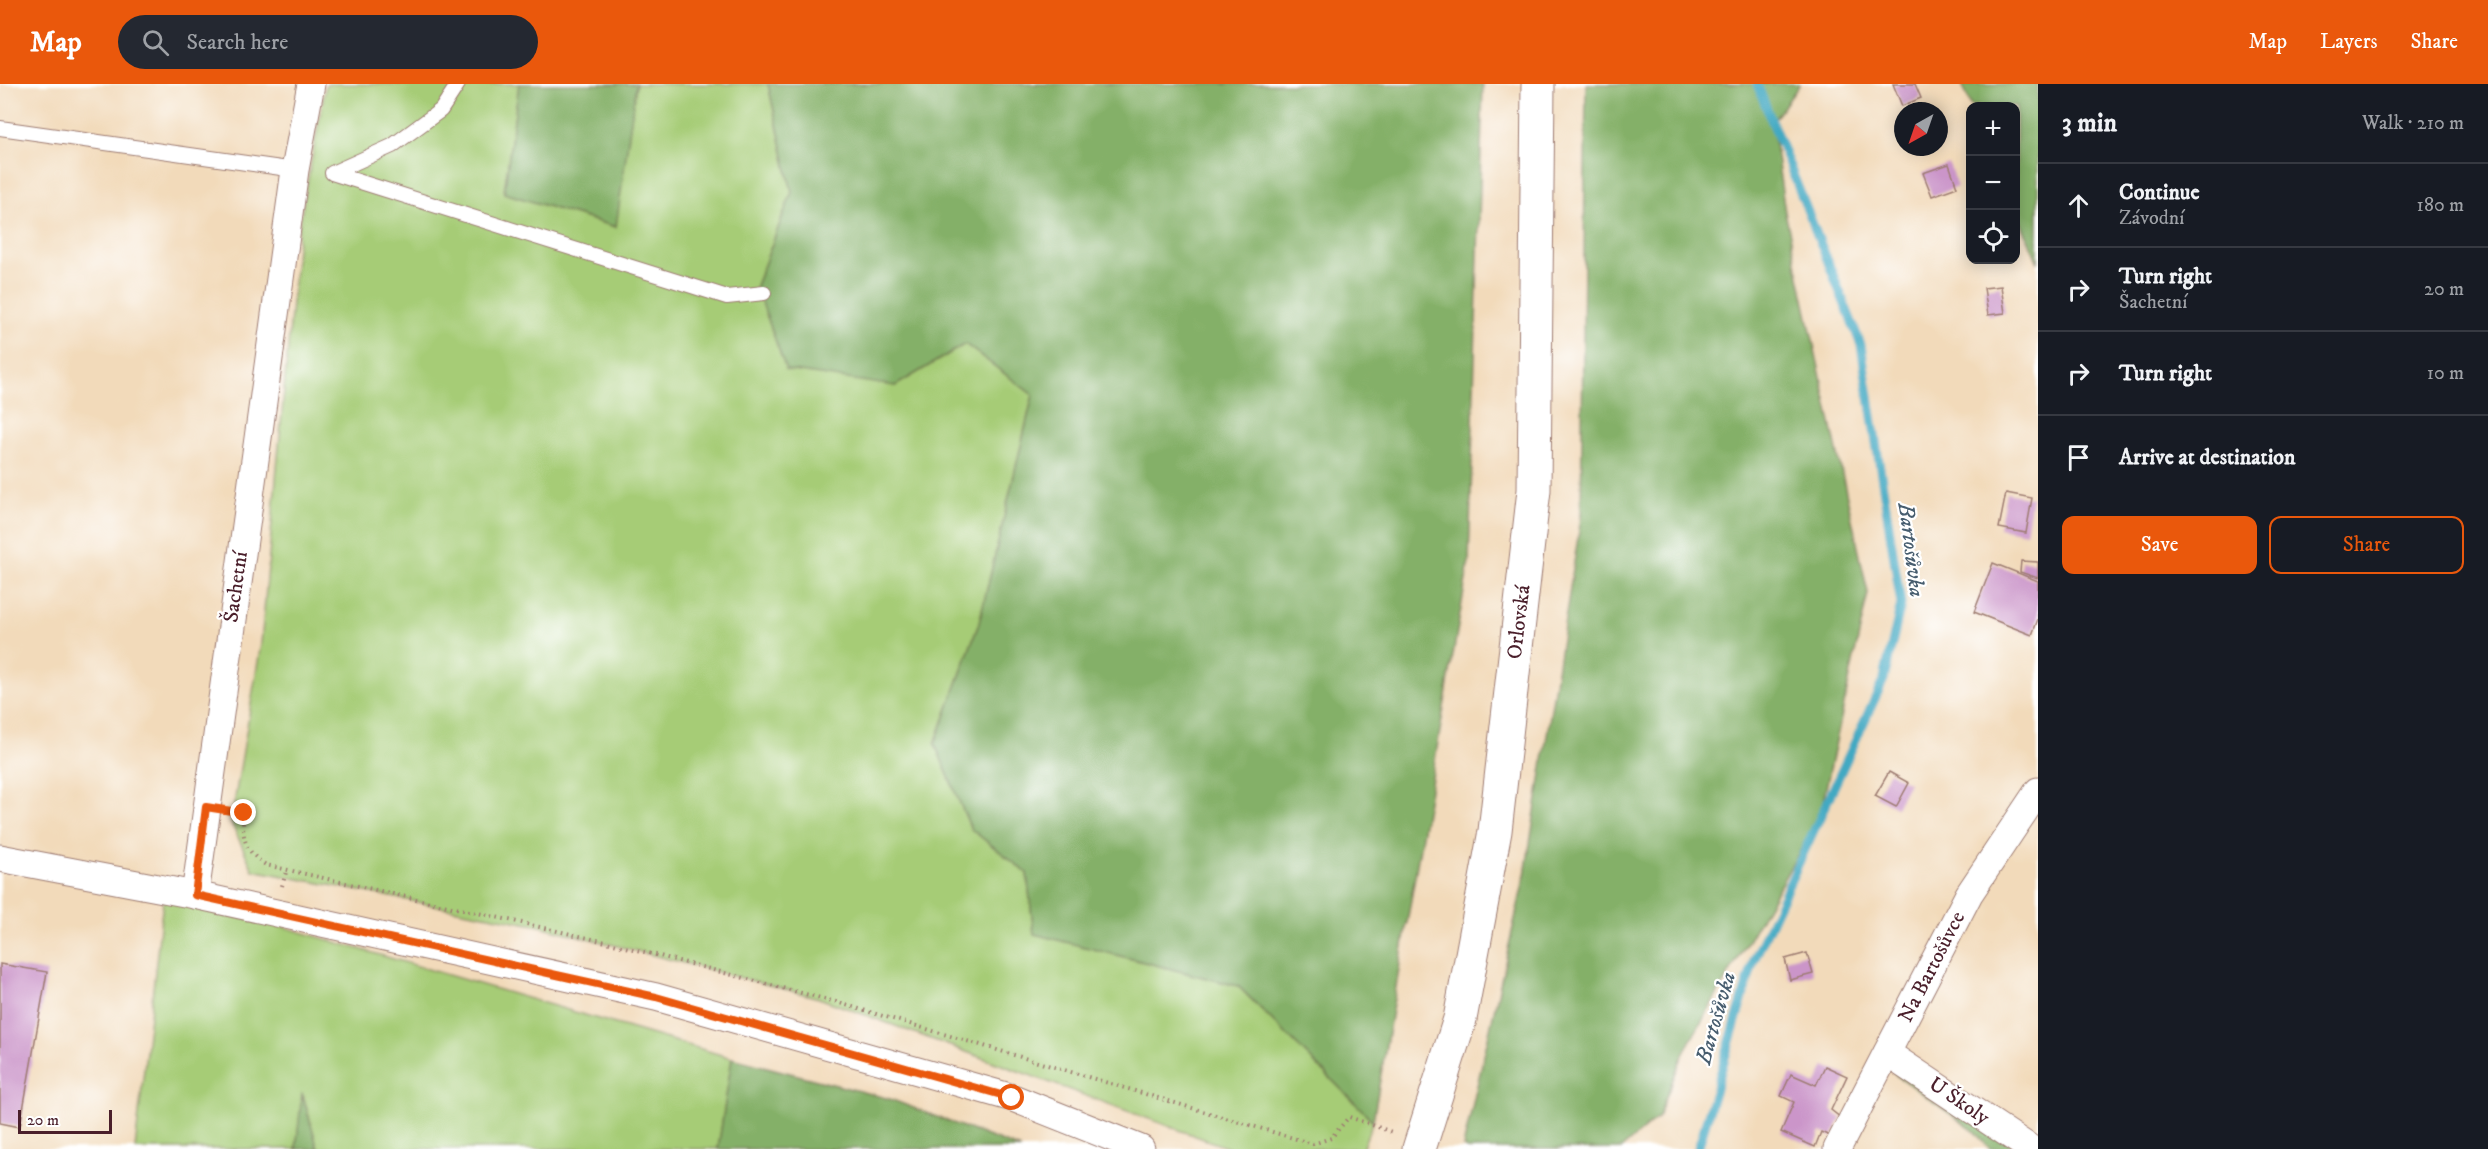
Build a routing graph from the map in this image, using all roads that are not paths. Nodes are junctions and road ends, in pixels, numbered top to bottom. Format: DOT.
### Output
graph roads {
  1 [pos="310,84"];
  2 [pos="458,84"];
  3 [pos="1538,84"];
  4 [pos="0,128"];
  5 [pos="295,170"];
  6 [pos="764,293"];
  7 [pos="2038,791"];
  8 [pos="0,858"];
  9 [pos="195,895"];
  10 [pos="1887,1053"];
  11 [pos="1420,1146"];
  12 [pos="1141,1149"];
  13 [pos="1837,1149"];
  14 [pos="2031,1149"];
  1 -- 5 [label="street, Šachetní"];
  2 -- 6 [label="lane"];
  3 -- 11 [label="street, Orlovská"];
  4 -- 5 [label="lane"];
  5 -- 9 [label="street, Šachetní"];
  7 -- 10 [label="street, Na Bartošůvce"];
  8 -- 9 [label="street"];
  9 -- 12 [label="street"];
  10 -- 13 [label="street, Na Bartošůvce"];
  10 -- 14 [label="street, U Školy"];
}
